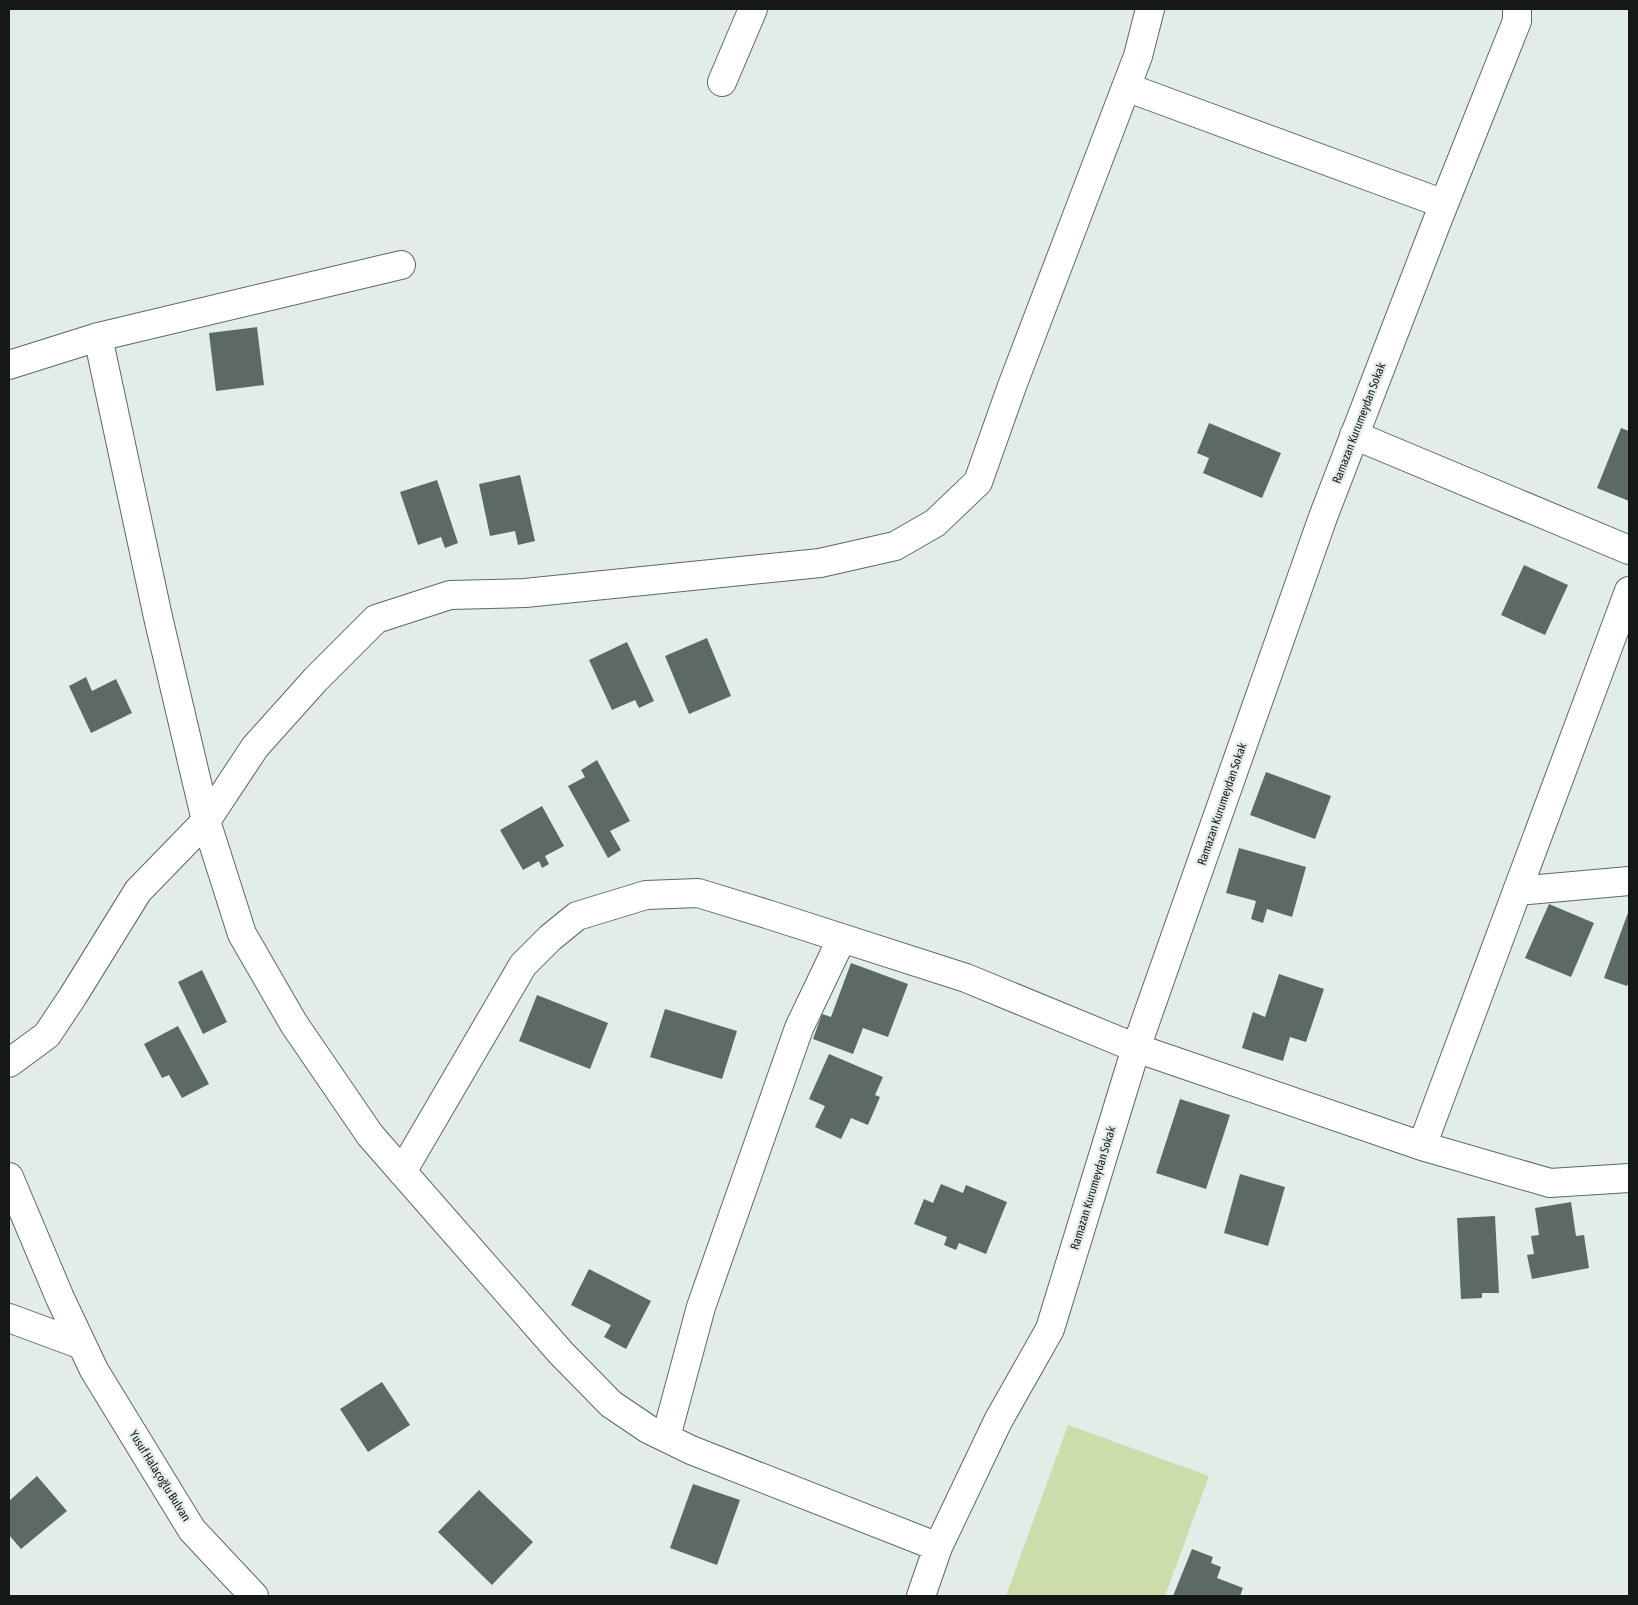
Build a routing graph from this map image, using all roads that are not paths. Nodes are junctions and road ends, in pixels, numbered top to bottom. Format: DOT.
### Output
graph roads {
  1 [pos="753,9"];
  2 [pos="1150,9"];
  3 [pos="1517,9"];
  4 [pos="722,82"];
  5 [pos="1126,87"];
  6 [pos="1444,204"];
  7 [pos="401,265"];
  8 [pos="98,337"];
  9 [pos="9,365"];
  10 [pos="1354,435"];
  11 [pos="1629,550"];
  12 [pos="1629,592"];
  13 [pos="206,821"];
  14 [pos="1629,882"];
  15 [pos="1517,891"];
  16 [pos="842,938"];
  17 [pos="1136,1048"];
  18 [pos="9,1063"];
  19 [pos="1422,1146"];
  20 [pos="402,1172"];
  21 [pos="1629,1178"];
  22 [pos="9,1180"];
  23 [pos="9,1318"];
  24 [pos="82,1344"];
  25 [pos="666,1437"];
  26 [pos="938,1547"];
  27 [pos="254,1596"];
  28 [pos="922,1596"];
  1 -- 4 [label="street"];
  2 -- 5 [label="street"];
  3 -- 6 [label="street, Ramazan Kurumeydan Sokak"];
  5 -- 6 [label="street"];
  5 -- 13 [label="street"];
  6 -- 10 [label="street, Ramazan Kurumeydan Sokak"];
  7 -- 8 [label="street"];
  8 -- 9 [label="street"];
  8 -- 13 [label="street"];
  10 -- 11 [label="street"];
  10 -- 17 [label="street, Ramazan Kurumeydan Sokak"];
  12 -- 15 [label="street"];
  13 -- 18 [label="street"];
  13 -- 20 [label="street"];
  14 -- 15 [label="street"];
  15 -- 19 [label="street"];
  16 -- 17 [label="street"];
  16 -- 20 [label="street"];
  16 -- 25 [label="street"];
  17 -- 19 [label="street"];
  17 -- 26 [label="street, Ramazan Kurumeydan Sokak"];
  19 -- 21 [label="street"];
  20 -- 25 [label="street"];
  22 -- 24 [label="street, Yusuf Halaçoğlu Bulvarı"];
  23 -- 24 [label="street"];
  24 -- 27 [label="street, Yusuf Halaçoğlu Bulvarı"];
  25 -- 26 [label="street"];
  26 -- 28 [label="street, Ramazan Kurumeydan Sokak"];
}
